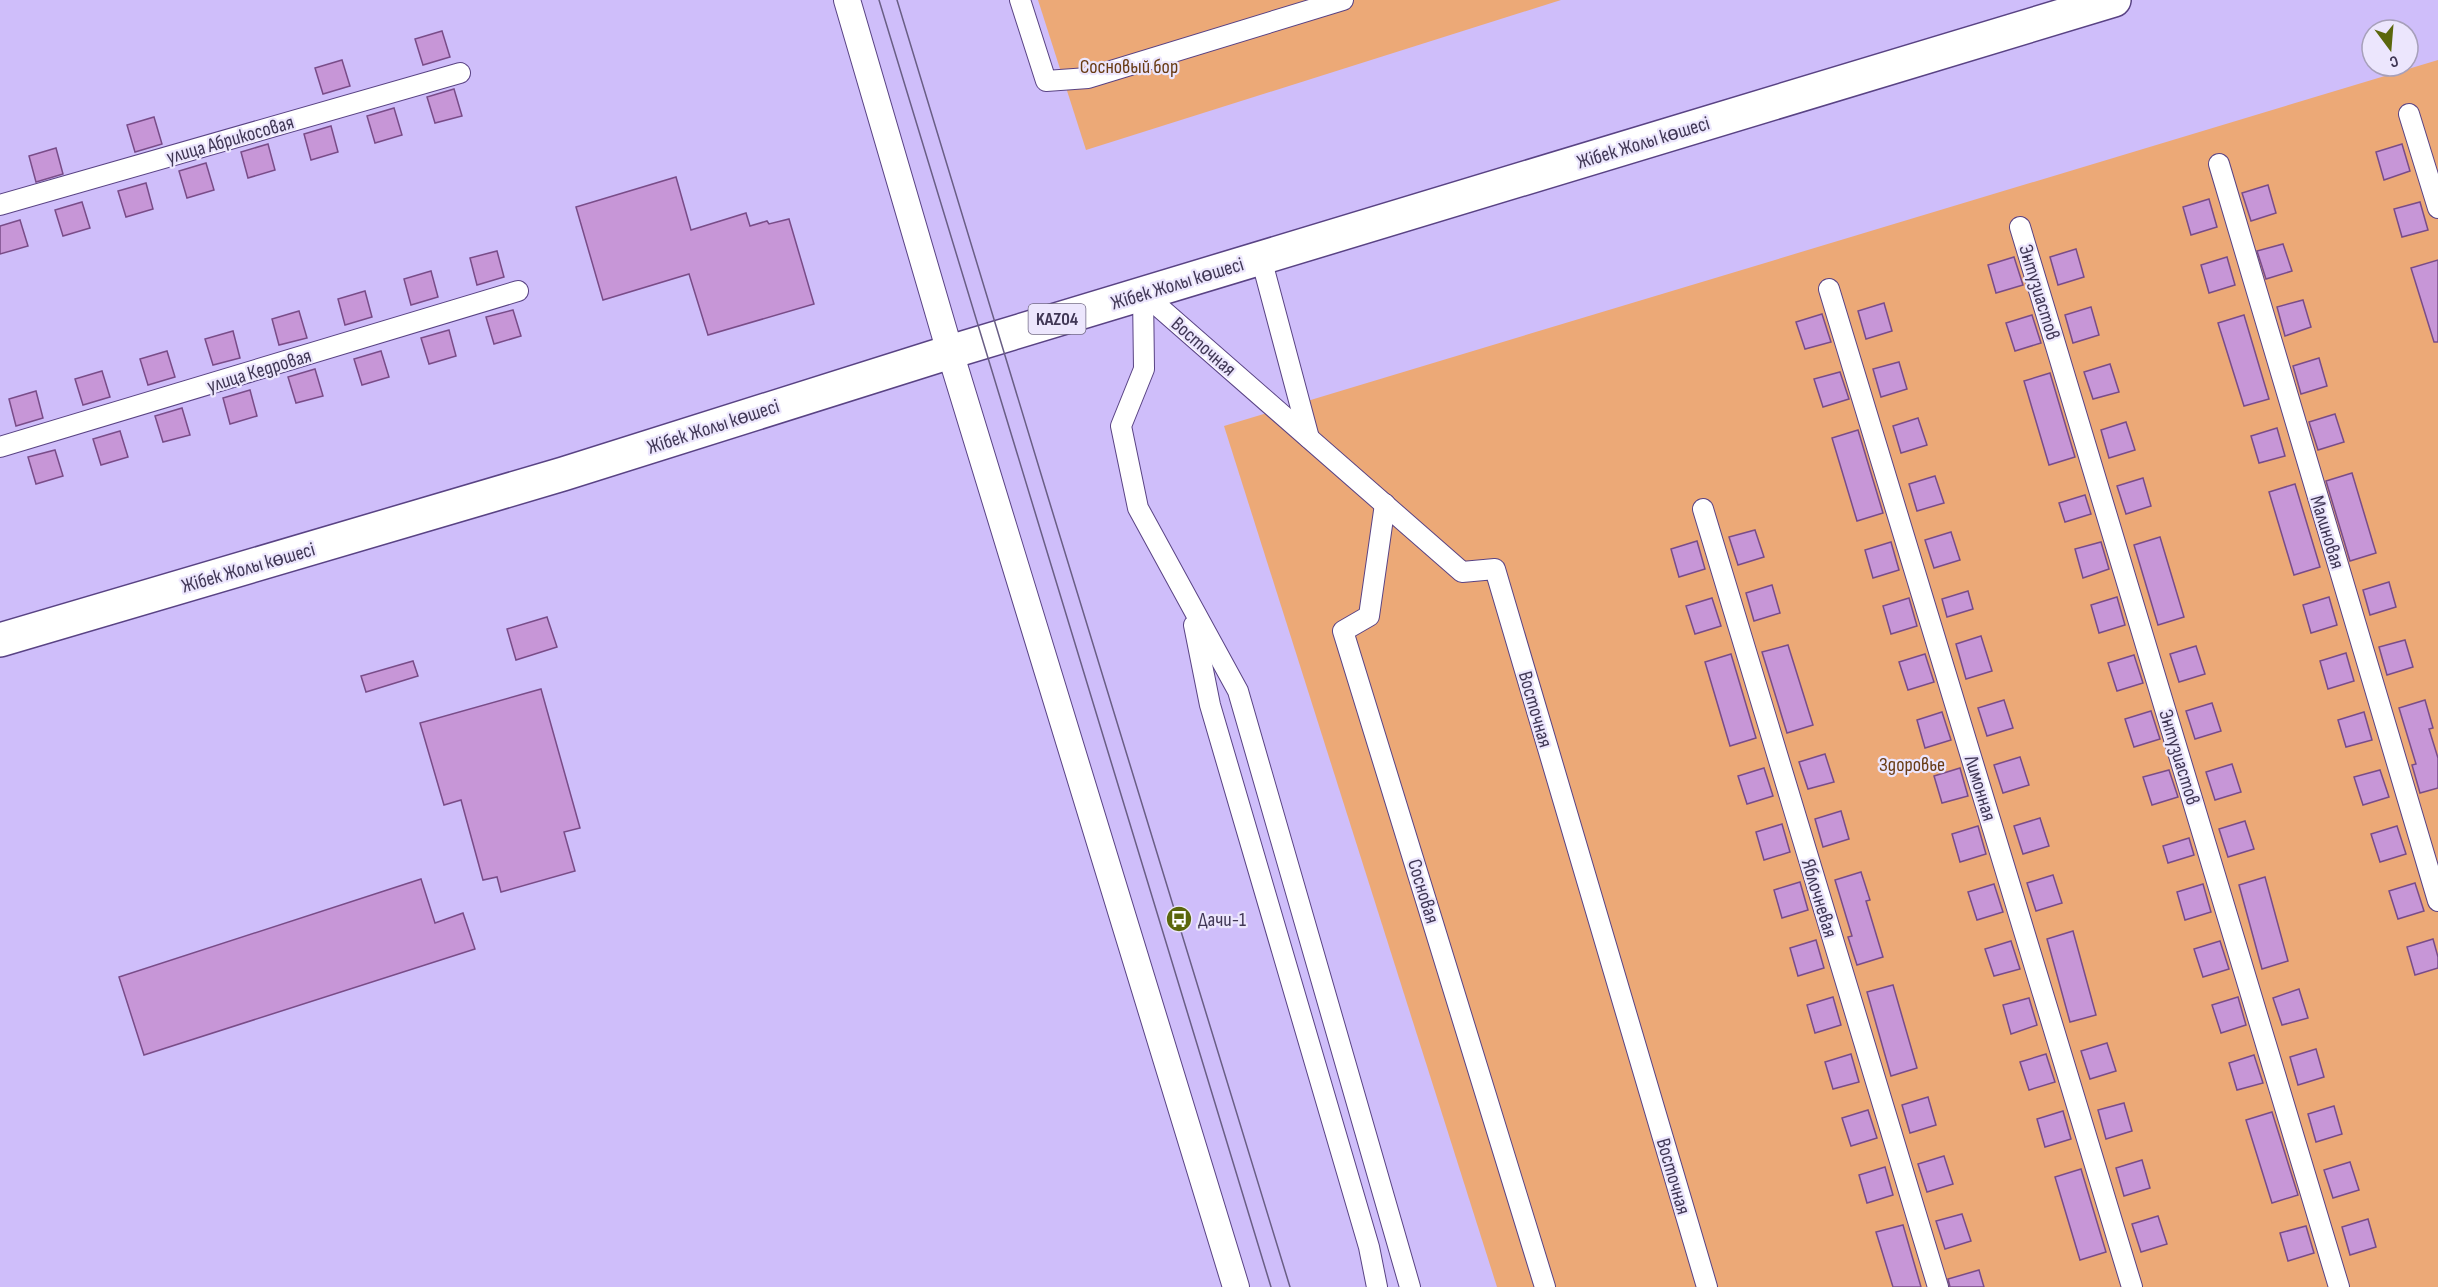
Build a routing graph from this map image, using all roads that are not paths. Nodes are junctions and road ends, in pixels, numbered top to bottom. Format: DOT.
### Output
graph roads {
  1 [pos="847,0"];
  2 [pos="1020,0"];
  3 [pos="1343,0"];
  4 [pos="2114,0"];
  5 [pos="460,73"];
  6 [pos="2409,114"];
  7 [pos="2219,164"];
  8 [pos="0,205"];
  9 [pos="2438,208"];
  10 [pos="2020,227"];
  11 [pos="1261,258"];
  12 [pos="1829,289"];
  13 [pos="518,291"];
  14 [pos="1143,293"];
  15 [pos="950,352"];
  16 [pos="1310,438"];
  17 [pos="0,447"];
  18 [pos="1384,504"];
  19 [pos="1703,510"];
  20 [pos="1191,606"];
  21 [pos="0,640"];
  22 [pos="2438,901"];
  23 [pos="1236,1287"];
  24 [pos="1377,1287"];
  25 [pos="1410,1287"];
  26 [pos="1545,1287"];
  27 [pos="1707,1287"];
  28 [pos="1938,1287"];
  29 [pos="2132,1287"];
  30 [pos="2339,1287"];
  1 -- 15 [label="street"];
  2 -- 3 [label="street"];
  4 -- 11 [label="highway, Жібек Жолы көшесі / KАZ04"];
  5 -- 8 [label="street, улица Абрикосовая"];
  6 -- 9 [label="street"];
  7 -- 22 [label="street, Малиновая"];
  10 -- 30 [label="street, Энтузиастов"];
  11 -- 14 [label="highway, Жібек Жолы көшесі / KАZ04"];
  11 -- 16 [label="street"];
  12 -- 29 [label="street, Лимонная"];
  13 -- 17 [label="street, улица Кедровая"];
  14 -- 15 [label="highway, Жібек Жолы көшесі / KАZ04"];
  14 -- 16 [label="street, Восточная"];
  14 -- 20 [label="street"];
  15 -- 21 [label="highway, Жібек Жолы көшесі / KАZ04"];
  15 -- 23 [label="street"];
  16 -- 18 [label="street, Восточная"];
  18 -- 26 [label="street, Сосновая"];
  18 -- 27 [label="street, Восточная"];
  19 -- 28 [label="street, Яблочневая"];
  20 -- 24 [label="street"];
  20 -- 25 [label="street"];
}
